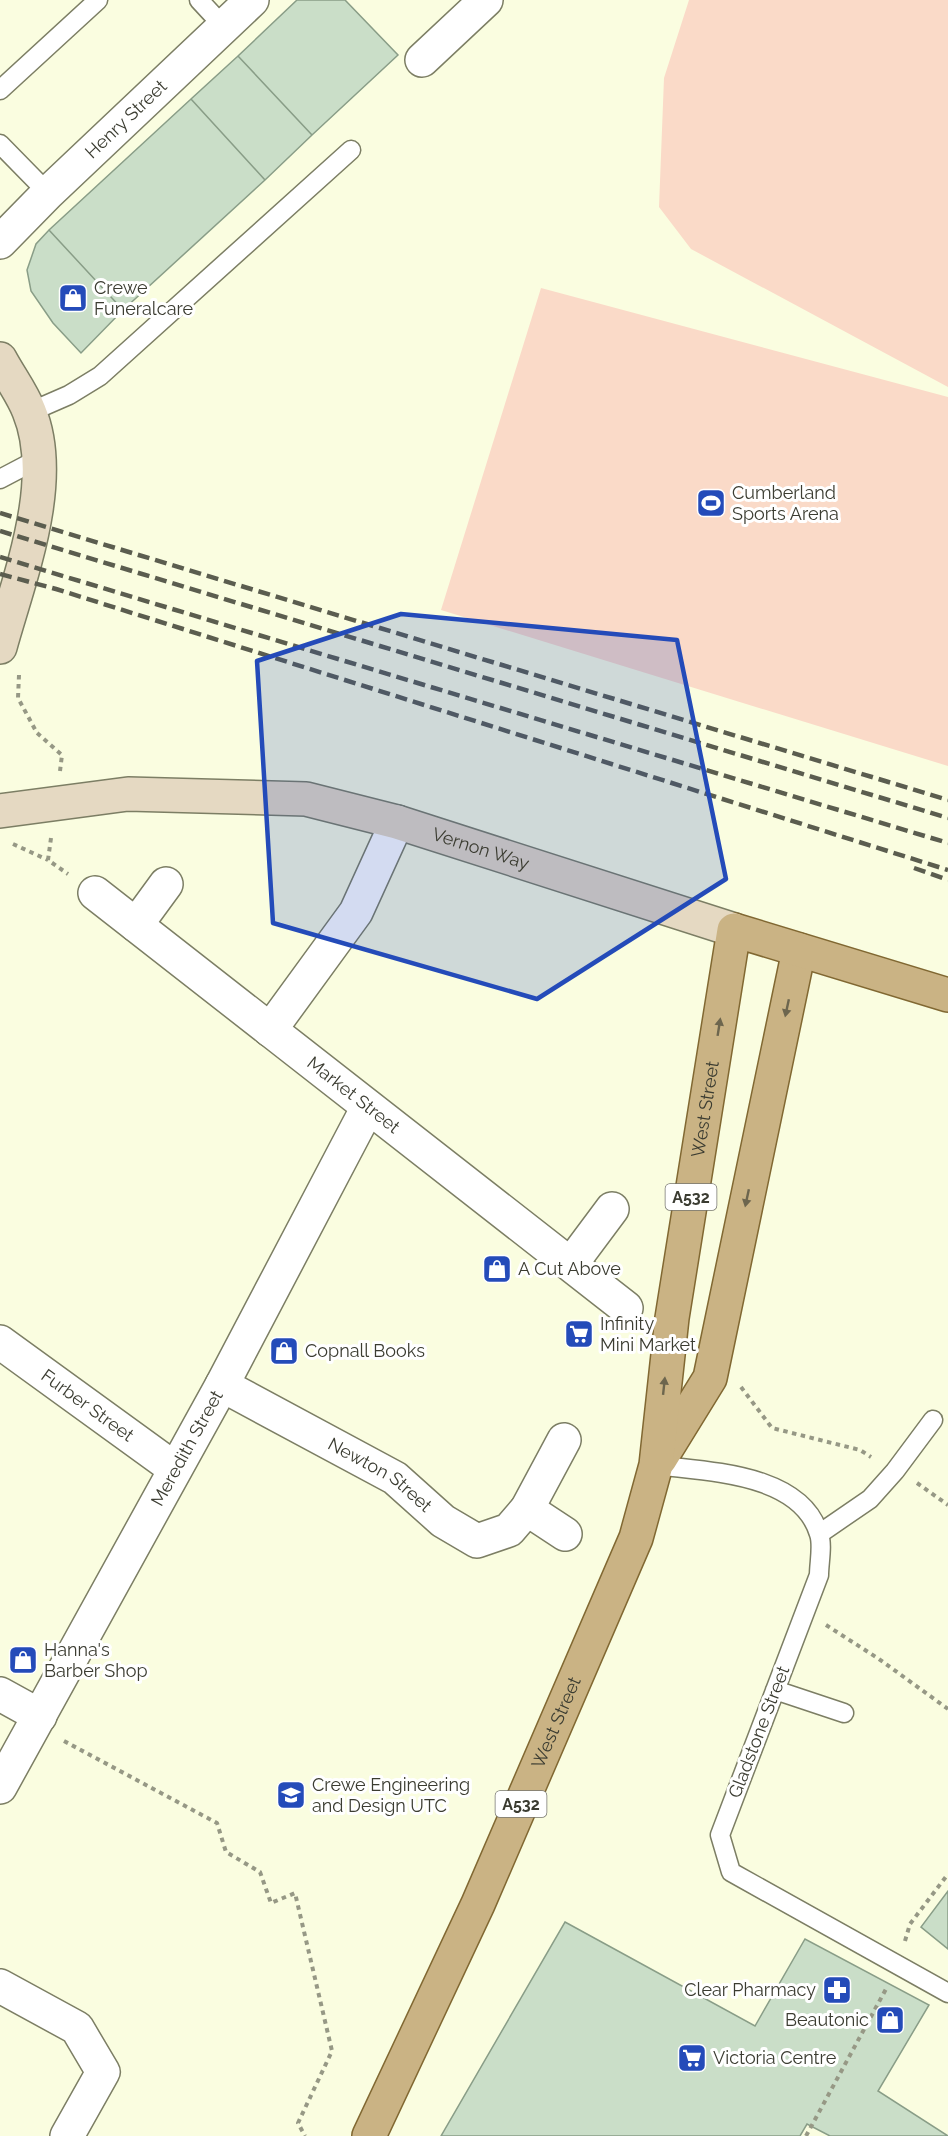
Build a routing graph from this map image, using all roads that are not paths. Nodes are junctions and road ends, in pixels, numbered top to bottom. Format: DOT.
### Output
graph roads {
  1 [pos="98,0"];
  2 [pos="199,0"];
  3 [pos="252,0"];
  4 [pos="486,0"];
  5 [pos="224,27"];
  6 [pos="422,60"];
  7 [pos="0,90"];
  8 [pos="0,144"];
  9 [pos="351,150"];
  10 [pos="48,193"];
  11 [pos="0,242"];
  12 [pos="0,359"];
  13 [pos="30,412"];
  14 [pos="40,458"];
  15 [pos="0,479"];
  16 [pos="3,638"];
  17 [pos="0,811"];
  18 [pos="397,822"];
  19 [pos="166,884"];
  20 [pos="95,893"];
  21 [pos="136,925"];
  22 [pos="734,930"];
  23 [pos="799,950"];
  24 [pos="948,995"];
  25 [pos="270,1030"];
  26 [pos="368,1107"];
  27 [pos="612,1209"];
  28 [pos="571,1264"];
  29 [pos="626,1308"];
  30 [pos="0,1342"];
  31 [pos="222,1385"];
  32 [pos="933,1420"];
  33 [pos="564,1440"];
  34 [pos="656,1465"];
  35 [pos="175,1469"];
  36 [pos="527,1509"];
  37 [pos="565,1534"];
  38 [pos="819,1534"];
  39 [pos="775,1689"];
  40 [pos="0,1694"];
  41 [pos="844,1713"];
  42 [pos="37,1720"];
  43 [pos="0,1787"];
  44 [pos="0,1986"];
  45 [pos="948,1992"];
  46 [pos="67,2136"];
  47 [pos="369,2136"];
  1 -- 7 [label="lane"];
  2 -- 5 [label="lane"];
  3 -- 5 [label="street, Henry Street"];
  4 -- 6 [label="street"];
  5 -- 10 [label="street, Henry Street"];
  8 -- 10 [label="lane"];
  9 -- 13 [label="lane"];
  10 -- 11 [label="street, Henry Street"];
  12 -- 13 [label="main road"];
  13 -- 14 [label="main road"];
  14 -- 15 [label="lane"];
  14 -- 16 [label="main road"];
  17 -- 18 [label="main road, Vernon Way"];
  18 -- 22 [label="main road, Vernon Way"];
  18 -- 25 [label="street"];
  19 -- 21 [label="street"];
  20 -- 21 [label="street, Market Street"];
  21 -- 25 [label="street, Market Street"];
  22 -- 23 [label="main road, Vernon Way"];
  34 -- 22 [label="main road, West Street / A532, one-way"];
  23 -- 24 [label="main road, Vernon Way"];
  23 -- 34 [label="main road, West Street / A532, one-way"];
  25 -- 26 [label="street, Market Street"];
  26 -- 28 [label="street, Market Street"];
  26 -- 31 [label="street, Meredith Street"];
  27 -- 28 [label="street"];
  28 -- 29 [label="street, Market Street"];
  30 -- 35 [label="street, Furber Street"];
  31 -- 35 [label="street, Meredith Street"];
  31 -- 36 [label="street, Newton Street"];
  32 -- 38 [label="lane"];
  33 -- 36 [label="street, Newton Street"];
  34 -- 38 [label="lane"];
  34 -- 47 [label="main road, West Street / A532"];
  35 -- 42 [label="street, Meredith Street"];
  36 -- 37 [label="street"];
  38 -- 39 [label="lane, Gladstone Street"];
  39 -- 41 [label="lane"];
  39 -- 45 [label="lane, Gladstone Street"];
  40 -- 42 [label="street"];
  42 -- 43 [label="street, Meredith Street"];
  44 -- 46 [label="street"];
}
